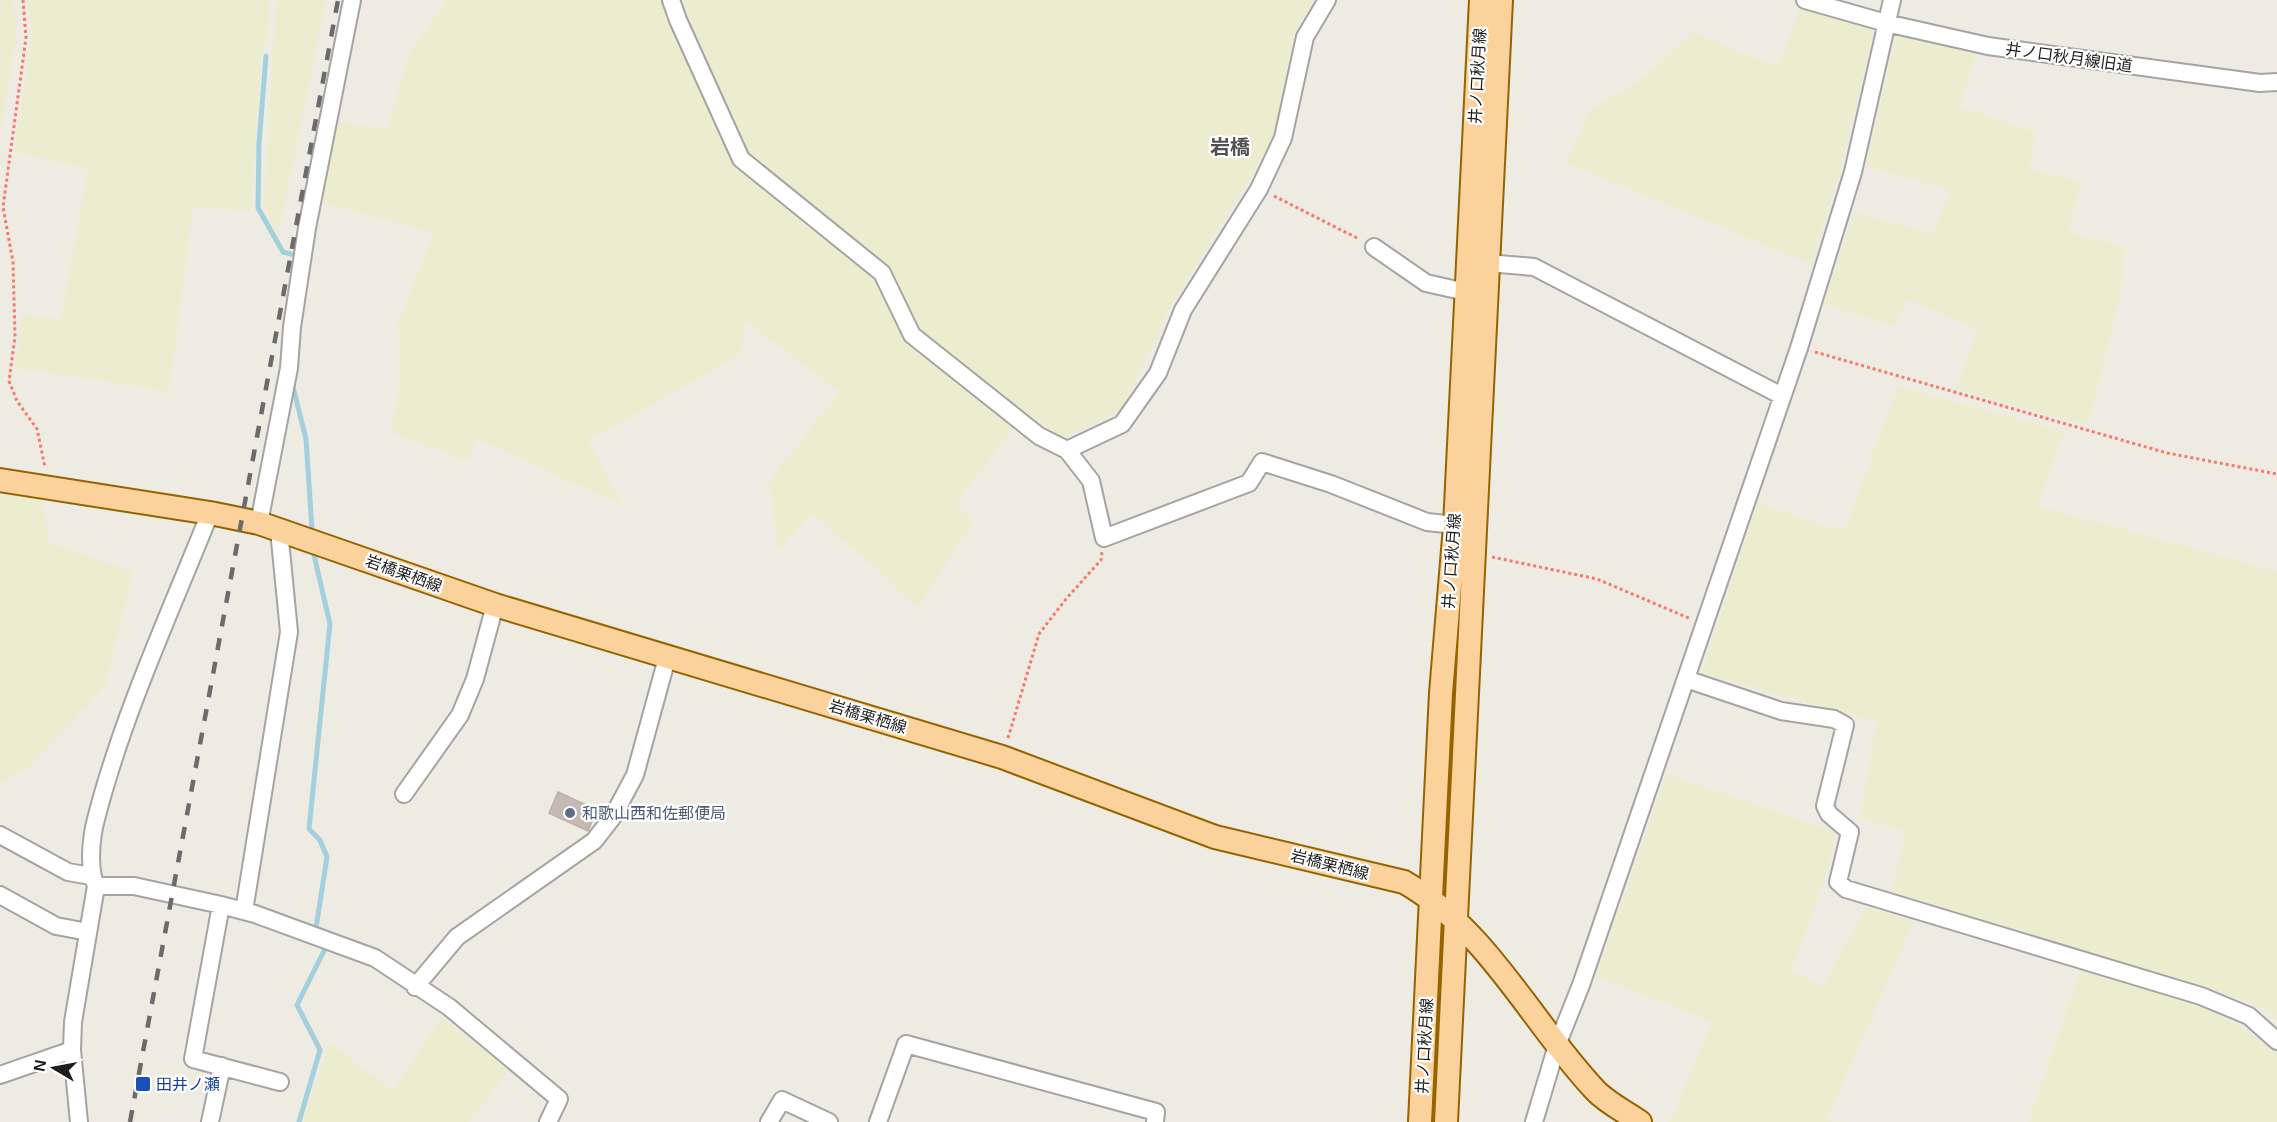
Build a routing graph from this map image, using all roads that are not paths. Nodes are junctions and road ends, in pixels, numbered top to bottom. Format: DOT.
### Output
graph roads {
  1 [pos="352,0"];
  2 [pos="671,0"];
  3 [pos="1327,0"];
  4 [pos="1481,0"];
  5 [pos="1501,0"];
  6 [pos="1804,0"];
  7 [pos="1892,0"];
  8 [pos="1886,23"];
  9 [pos="2277,82"];
  10 [pos="1374,247"];
  11 [pos="1487,263"];
  12 [pos="1466,292"];
  13 [pos="1782,396"];
  14 [pos="1067,450"];
  15 [pos="0,480"];
  16 [pos="210,513"];
  17 [pos="1464,526"];
  18 [pos="269,527"];
  19 [pos="495,605"];
  20 [pos="667,658"];
  21 [pos="1686,678"];
  22 [pos="404,794"];
  23 [pos="0,835"];
  24 [pos="94,881"];
  25 [pos="0,895"];
  26 [pos="1431,897"];
  27 [pos="221,905"];
  28 [pos="244,911"];
  29 [pos="1455,920"];
  30 [pos="88,932"];
  31 [pos="415,987"];
  32 [pos="2277,1041"];
  33 [pos="1557,1045"];
  34 [pos="72,1050"];
  35 [pos="222,1066"];
  36 [pos="0,1076"];
  37 [pos="280,1082"];
  38 [pos="79,1122"];
  39 [pos="210,1122"];
  40 [pos="548,1122"];
  41 [pos="769,1122"];
  42 [pos="829,1122"];
  43 [pos="878,1122"];
  44 [pos="1155,1122"];
  45 [pos="1420,1122"];
  46 [pos="1446,1122"];
  47 [pos="1534,1122"];
  48 [pos="1641,1122"];
  1 -- 18 [label="street"];
  2 -- 14 [label="street"];
  3 -- 14 [label="street"];
  4 -- 12 [label="main road, 井ノ口秋月線"];
  5 -- 11 [label="main road, 井ノ口秋月線"];
  6 -- 8 [label="street, 井ノ口秋月線旧道"];
  7 -- 8 [label="street"];
  8 -- 9 [label="street, 井ノ口秋月線旧道"];
  8 -- 13 [label="street"];
  10 -- 12 [label="street"];
  11 -- 13 [label="street"];
  11 -- 17 [label="main road, 井ノ口秋月線"];
  12 -- 17 [label="main road, 井ノ口秋月線"];
  13 -- 21 [label="street"];
  14 -- 17 [label="street"];
  15 -- 16 [label="main road, 岩橋栗栖線"];
  16 -- 18 [label="main road, 岩橋栗栖線"];
  16 -- 24 [label="street"];
  17 -- 26 [label="main road, 井ノ口秋月線"];
  17 -- 29 [label="main road, 井ノ口秋月線"];
  18 -- 19 [label="main road, 岩橋栗栖線"];
  18 -- 28 [label="street"];
  19 -- 20 [label="main road, 岩橋栗栖線"];
  19 -- 22 [label="street"];
  20 -- 26 [label="main road, 岩橋栗栖線"];
  20 -- 31 [label="street"];
  21 -- 32 [label="street"];
  21 -- 33 [label="street"];
  23 -- 24 [label="street"];
  24 -- 27 [label="street"];
  24 -- 30 [label="street"];
  25 -- 30 [label="street"];
  26 -- 29 [label="main road, 岩橋栗栖線"];
  26 -- 45 [label="main road, 井ノ口秋月線"];
  27 -- 28 [label="street"];
  27 -- 35 [label="street"];
  28 -- 31 [label="street"];
  29 -- 33 [label="main road, 岩橋栗栖線"];
  29 -- 46 [label="main road, 井ノ口秋月線"];
  30 -- 34 [label="street"];
  31 -- 40 [label="street"];
  33 -- 47 [label="street"];
  33 -- 48 [label="main road, 岩橋栗栖線"];
  34 -- 36 [label="street"];
  34 -- 38 [label="street"];
  35 -- 37 [label="street"];
  35 -- 39 [label="street"];
  41 -- 42 [label="street"];
  43 -- 44 [label="street"];
}
